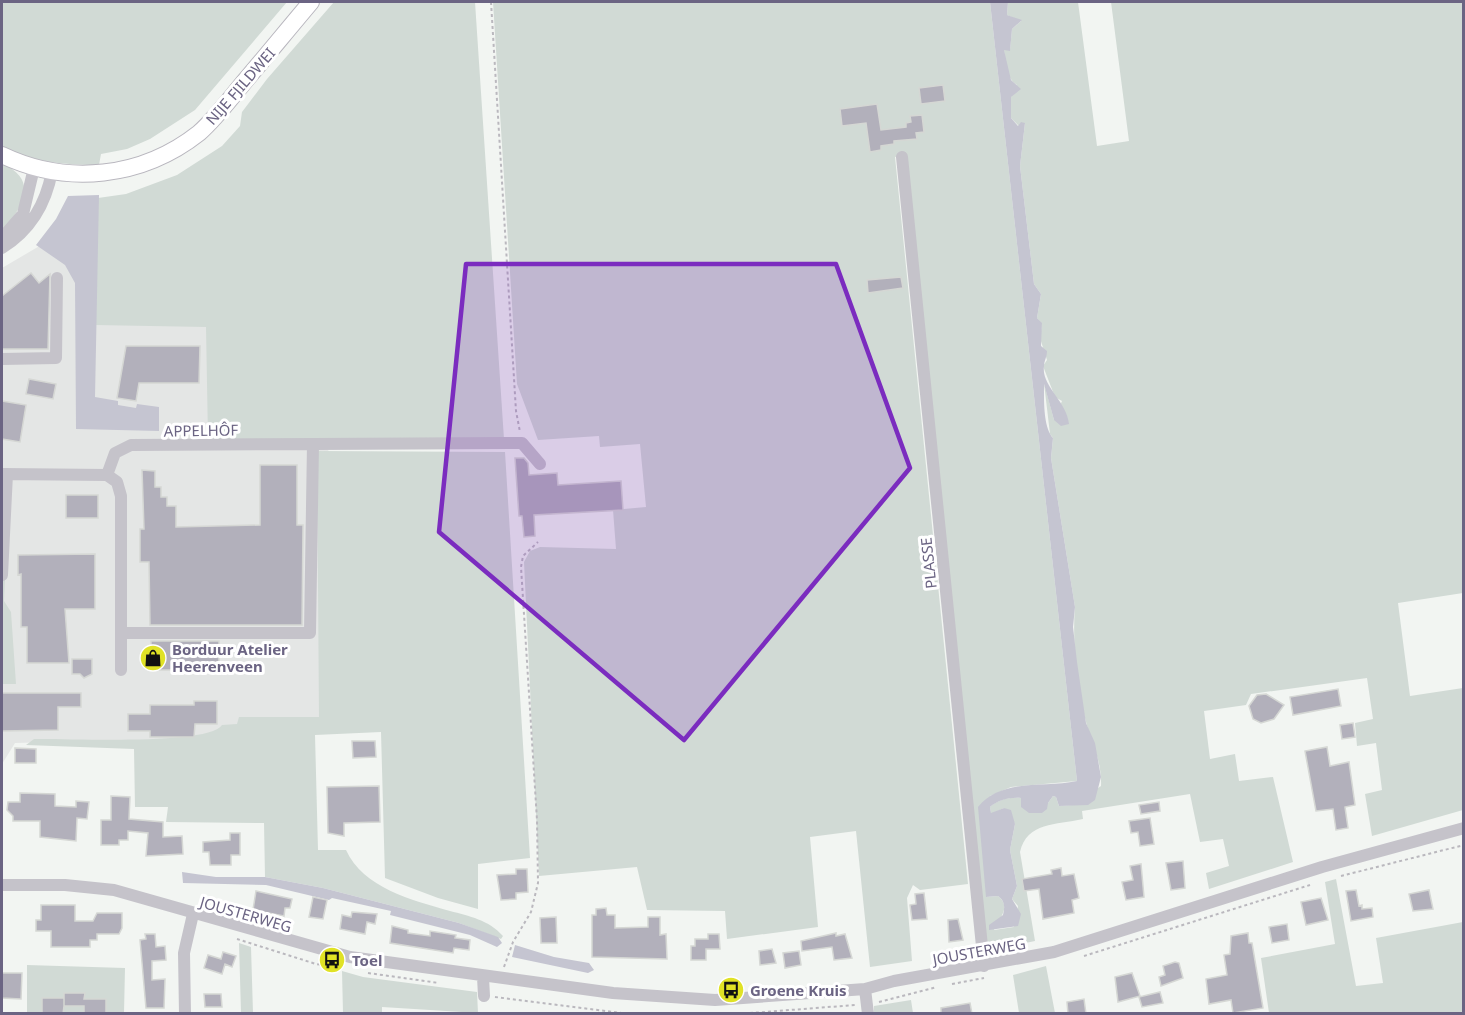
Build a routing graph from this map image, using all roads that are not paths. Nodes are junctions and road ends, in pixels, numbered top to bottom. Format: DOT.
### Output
graph roads {
  1 [pos="311,2"];
  2 [pos="2,155"];
  3 [pos="902,157"];
  4 [pos="34,168"];
  5 [pos="52,171"];
  6 [pos="2,238"];
  7 [pos="2,248"];
  8 [pos="57,278"];
  9 [pos="2,359"];
  10 [pos="313,444"];
  11 [pos="540,464"];
  12 [pos="4,474"];
  13 [pos="107,475"];
  14 [pos="2,575"];
  15 [pos="121,633"];
  16 [pos="121,670"];
  17 [pos="1464,828"];
  18 [pos="2,885"];
  19 [pos="193,914"];
  20 [pos="984,966"];
  21 [pos="483,976"];
  22 [pos="865,989"];
  23 [pos="484,996"];
  24 [pos="185,1014"];
  25 [pos="868,1014"];
  1 -- 5 [label="main road, NIJE FJILDWEI"];
  2 -- 4 [label="main road, NIJE FJILDWEI"];
  3 -- 20 [label="street, PLASSE"];
  4 -- 5 [label="main road, NIJE FJILDWEI"];
  4 -- 6 [label="street"];
  5 -- 7 [label="street"];
  8 -- 9 [label="street"];
  10 -- 11 [label="street, APPELHÔF"];
  10 -- 13 [label="street, APPELHÔF"];
  10 -- 15 [label="street"];
  12 -- 13 [label="street"];
  12 -- 14 [label="street"];
  13 -- 15 [label="street"];
  15 -- 16 [label="street"];
  17 -- 20 [label="street, JOUSTERWEG"];
  18 -- 19 [label="street, JOUSTERWEG"];
  19 -- 21 [label="street, JOUSTERWEG"];
  19 -- 24 [label="street"];
  20 -- 22 [label="street, JOUSTERWEG"];
  21 -- 22 [label="street, JOUSTERWEG"];
  21 -- 23 [label="street"];
  22 -- 25 [label="street"];
}
